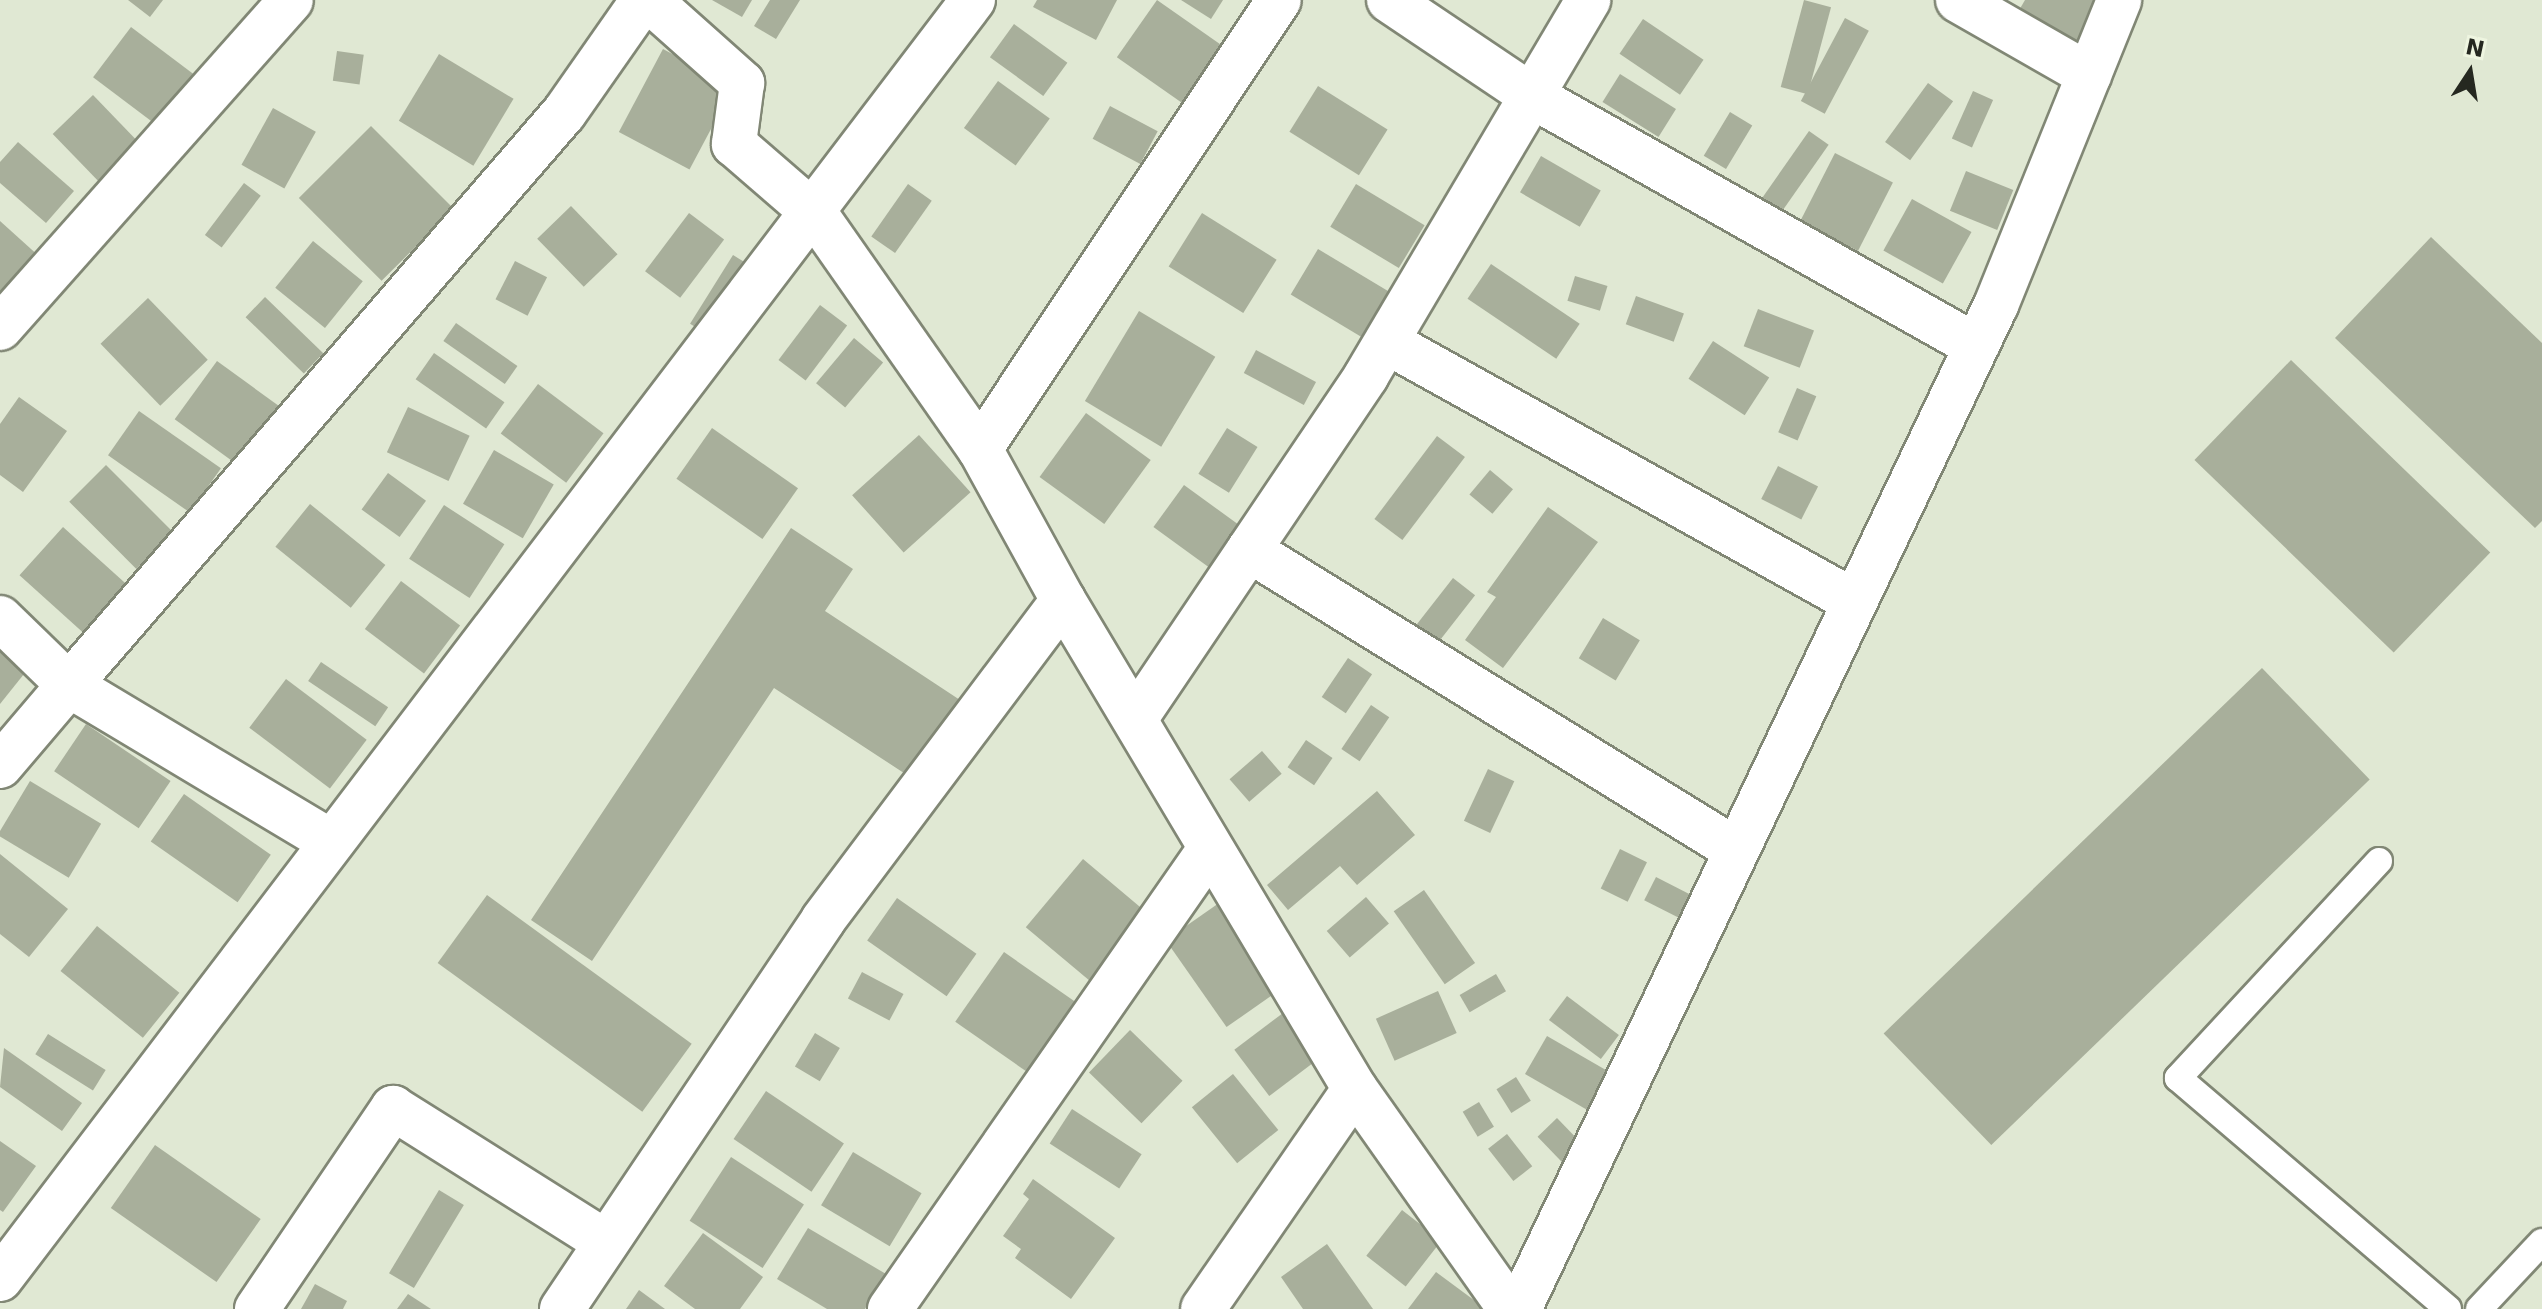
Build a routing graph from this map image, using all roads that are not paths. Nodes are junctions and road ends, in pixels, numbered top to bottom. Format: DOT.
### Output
graph roads {
  1 [pos="291,0"];
  2 [pos="646,0"];
  3 [pos="973,0"];
  4 [pos="1279,0"];
  5 [pos="1389,0"];
  6 [pos="1588,0"];
  7 [pos="1958,0"];
  8 [pos="2119,0"];
  9 [pos="2089,75"];
  10 [pos="1532,96"];
  11 [pos="816,215"];
  12 [pos="0,328"];
  13 [pos="1387,342"];
  14 [pos="1976,346"];
  15 [pos="980,449"];
  16 [pos="1249,550"];
  17 [pos="1063,600"];
  18 [pos="1855,602"];
  19 [pos="0,618"];
  20 [pos="69,685"];
  21 [pos="1135,719"];
  22 [pos="0,766"];
  23 [pos="328,840"];
  24 [pos="1210,849"];
  25 [pos="1736,850"];
  26 [pos="2379,861"];
  27 [pos="1355,1089"];
  28 [pos="606,1242"];
  29 [pos="2542,1242"];
  30 [pos="0,1279"];
  31 [pos="257,1309"];
  32 [pos="562,1309"];
  33 [pos="890,1309"];
  34 [pos="1203,1309"];
  35 [pos="1510,1309"];
  36 [pos="1519,1309"];
  37 [pos="2448,1309"];
  38 [pos="2479,1309"];
  1 -- 12 [label="street"];
  2 -- 11 [label="street"];
  2 -- 20 [label="street"];
  3 -- 11 [label="street"];
  4 -- 15 [label="street"];
  5 -- 10 [label="street"];
  6 -- 10 [label="street"];
  7 -- 9 [label="street"];
  8 -- 9 [label="street"];
  9 -- 14 [label="street"];
  10 -- 13 [label="street"];
  10 -- 14 [label="street"];
  11 -- 15 [label="street"];
  11 -- 23 [label="street"];
  13 -- 16 [label="street"];
  13 -- 18 [label="street"];
  14 -- 18 [label="street"];
  15 -- 17 [label="street"];
  16 -- 21 [label="street"];
  16 -- 25 [label="street"];
  17 -- 21 [label="street"];
  17 -- 28 [label="street"];
  18 -- 25 [label="street"];
  19 -- 20 [label="street"];
  20 -- 22 [label="street"];
  20 -- 23 [label="street"];
  21 -- 24 [label="street"];
  23 -- 30 [label="street"];
  24 -- 27 [label="street"];
  24 -- 33 [label="street"];
  25 -- 36 [label="street"];
  26 -- 37 [label="lane"];
  27 -- 34 [label="street"];
  27 -- 35 [label="street"];
  28 -- 31 [label="street"];
  28 -- 32 [label="street"];
  29 -- 38 [label="lane"];
}
